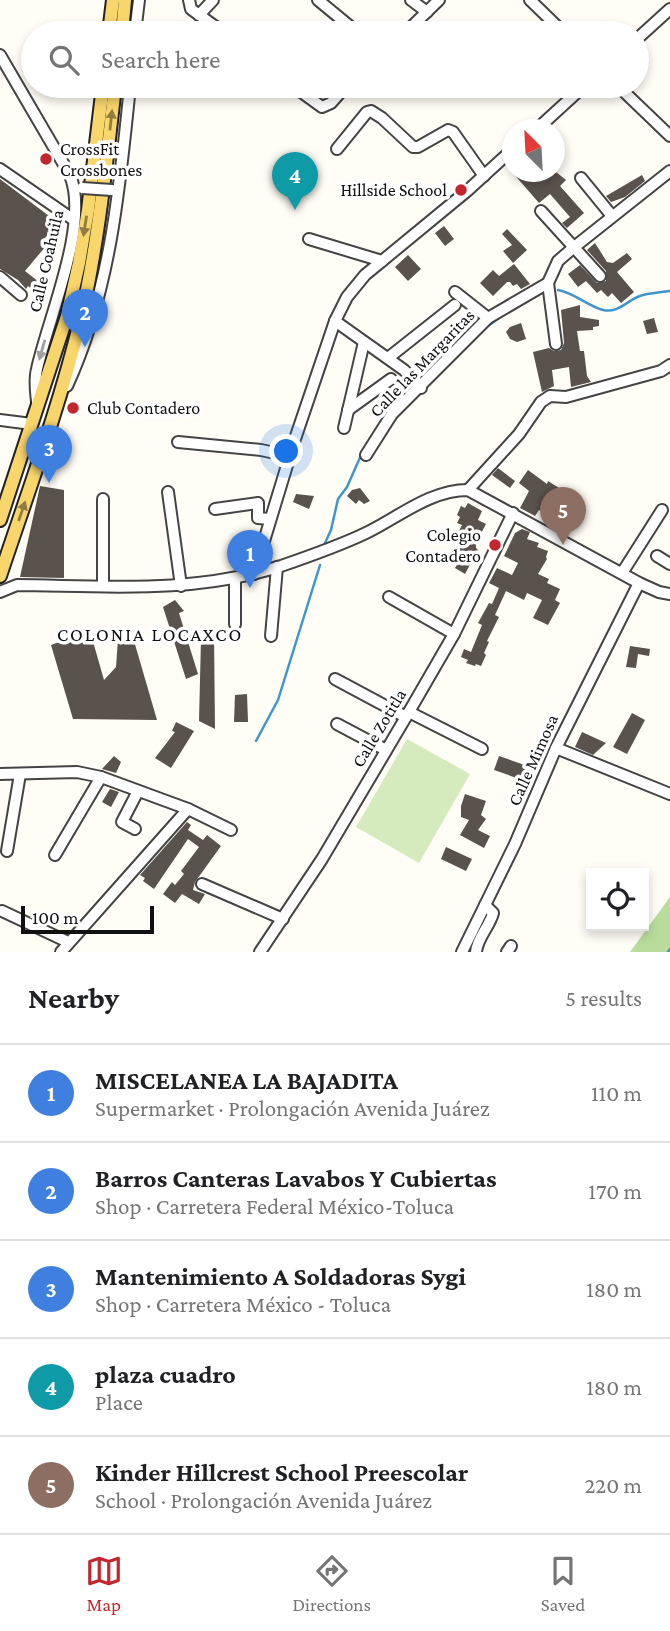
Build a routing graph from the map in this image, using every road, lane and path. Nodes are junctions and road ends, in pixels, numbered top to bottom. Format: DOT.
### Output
graph roads {
  1 [pos="113,0"];
  2 [pos="125,0"];
  3 [pos="139,0"];
  4 [pos="213,0"];
  5 [pos="318,0"];
  6 [pos="411,0"];
  7 [pos="439,0"];
  8 [pos="530,0"];
  9 [pos="189,1"];
  10 [pos="670,9"];
  11 [pos="427,12"];
  12 [pos="199,15"];
  13 [pos="110,21"];
  14 [pos="123,21"];
  15 [pos="136,21"];
  16 [pos="207,21"];
  17 [pos="343,21"];
  18 [pos="418,21"];
  19 [pos="552,21"];
  20 [pos="649,28"];
  21 [pos="0,55"];
  22 [pos="21,91"];
  23 [pos="25,98"];
  24 [pos="101,98"];
  25 [pos="114,98"];
  26 [pos="128,98"];
  27 [pos="310,98"];
  28 [pos="335,98"];
  29 [pos="571,98"];
  30 [pos="630,98"];
  31 [pos="548,119"];
  32 [pos="670,136"];
  33 [pos="337,149"];
  34 [pos="502,160"];
  35 [pos="0,169"];
  36 [pos="670,171"];
  37 [pos="484,176"];
  38 [pos="580,178"];
  39 [pos="78,188"];
  40 [pos="116,191"];
  41 [pos="541,211"];
  42 [pos="612,216"];
  43 [pos="74,220"];
  44 [pos="309,239"];
  45 [pos="573,247"];
  46 [pos="382,261"];
  47 [pos="600,276"];
  48 [pos="1,279"];
  49 [pos="548,283"];
  50 [pos="455,292"];
  51 [pos="21,295"];
  52 [pos="455,305"];
  53 [pos="488,318"];
  54 [pos="335,321"];
  55 [pos="364,342"];
  56 [pos="556,344"];
  57 [pos="388,358"];
  58 [pos="670,365"];
  59 [pos="391,379"];
  60 [pos="421,388"];
  61 [pos="37,408"];
  62 [pos="348,410"];
  63 [pos="55,411"];
  64 [pos="0,420"];
  65 [pos="32,424"];
  66 [pos="344,428"];
  67 [pos="178,442"];
  68 [pos="366,455"];
  69 [pos="289,456"];
  70 [pos="468,490"];
  71 [pos="169,492"];
  72 [pos="103,499"];
  73 [pos="215,509"];
  74 [pos="662,510"];
  75 [pos="513,513"];
  76 [pos="270,519"];
  77 [pos="0,520"];
  78 [pos="657,556"];
  79 [pos="670,564"];
  80 [pos="277,567"];
  81 [pos="2,569"];
  82 [pos="622,573"];
  83 [pos="254,574"];
  84 [pos="235,578"];
  85 [pos="181,583"];
  86 [pos="639,583"];
  87 [pos="17,585"];
  88 [pos="103,586"];
  89 [pos="0,592"];
  90 [pos="670,594"];
  91 [pos="389,597"];
  92 [pos="235,624"];
  93 [pos="454,634"];
  94 [pos="271,636"];
  95 [pos="335,679"];
  96 [pos="407,714"];
  97 [pos="337,724"];
  98 [pos="556,748"];
  99 [pos="482,749"];
  100 [pos="386,750"];
  101 [pos="0,774"];
  102 [pos="20,774"];
  103 [pos="102,777"];
  104 [pos="138,791"];
  105 [pos="670,794"];
  106 [pos="188,808"];
  107 [pos="135,829"];
  108 [pos="232,830"];
  109 [pos="7,851"];
  110 [pos="55,855"];
  111 [pos="202,884"];
  112 [pos="485,905"];
  113 [pos="2,911"];
  114 [pos="280,918"];
  115 [pos="68,942"];
  116 [pos="61,952"];
  117 [pos="261,952"];
  118 [pos="463,952"];
  119 [pos="477,952"];
  1 -- 13 [label="main road"];
  2 -- 14 [label="main road"];
  3 -- 15 [label="street"];
  4 -- 12 [label="street"];
  5 -- 17 [label="street"];
  6 -- 11 [label="street"];
  7 -- 11 [label="street"];
  8 -- 19 [label="street"];
  9 -- 12 [label="street"];
  10 -- 20 [label="street"];
  11 -- 18 [label="street"];
  12 -- 16 [label="street"];
  21 -- 22 [label="street, Calle Coahuila"];
  23 -- 39 [label="street, Calle Coahuila"];
  24 -- 61 [label="main road, one-way"];
  63 -- 25 [label="main road, one-way"];
  26 -- 40 [label="street"];
  27 -- 28 [label="street"];
  29 -- 31 [label="street"];
  30 -- 32 [label="street"];
  33 -- 37 [label="street"];
  34 -- 37 [label="street"];
  35 -- 43 [label="street"];
  36 -- 42 [label="street, Calle las Margaritas"];
  37 -- 46 [label="street"];
  38 -- 42 [label="street"];
  39 -- 40 [label="street, bridge"];
  39 -- 43 [label="street, Calle Coahuila"];
  40 -- 63 [label="street"];
  41 -- 45 [label="street"];
  42 -- 45 [label="street, Calle las Margaritas"];
  43 -- 61 [label="street, Calle Coahuila, one-way"];
  44 -- 46 [label="street"];
  45 -- 47 [label="street"];
  45 -- 49 [label="street, Calle las Margaritas"];
  46 -- 54 [label="street"];
  48 -- 51 [label="street"];
  49 -- 53 [label="street, Calle las Margaritas"];
  49 -- 56 [label="street"];
  50 -- 53 [label="street"];
  52 -- 57 [label="street"];
  53 -- 60 [label="street, Calle las Margaritas"];
  54 -- 55 [label="street"];
  54 -- 69 [label="street"];
  55 -- 57 [label="street"];
  55 -- 62 [label="street"];
  57 -- 60 [label="street"];
  58 -- 70 [label="street"];
  59 -- 62 [label="street"];
  60 -- 68 [label="street, Calle las Margaritas"];
  61 -- 65 [label="main road"];
  62 -- 66 [label="street"];
  81 -- 63 [label="main road, one-way"];
  64 -- 65 [label="street"];
  65 -- 77 [label="main road"];
  67 -- 69 [label="street"];
  69 -- 76 [label="street"];
  70 -- 75 [label="street"];
  70 -- 80 [label="street"];
  71 -- 85 [label="street"];
  72 -- 88 [label="street"];
  73 -- 76 [label="street"];
  74 -- 82 [label="street"];
  75 -- 82 [label="street"];
  75 -- 93 [label="street, Calle Zotitla"];
  76 -- 83 [label="street"];
  78 -- 79 [label="street"];
  80 -- 83 [label="street"];
  80 -- 94 [label="street"];
  81 -- 87 [label="street"];
  82 -- 86 [label="street"];
  83 -- 84 [label="street"];
  84 -- 85 [label="street"];
  84 -- 92 [label="street"];
  85 -- 88 [label="street"];
  86 -- 90 [label="street"];
  86 -- 98 [label="street, Calle Mimosa"];
  87 -- 88 [label="street"];
  87 -- 89 [label="street"];
  91 -- 93 [label="street"];
  93 -- 96 [label="street, Calle Zotitla"];
  95 -- 96 [label="street"];
  96 -- 99 [label="street"];
  96 -- 100 [label="street, Calle Zotitla"];
  97 -- 100 [label="street"];
  98 -- 105 [label="street"];
  98 -- 112 [label="street, Calle Mimosa"];
  100 -- 114 [label="street, Calle Zotitla"];
  101 -- 102 [label="street"];
  102 -- 103 [label="street"];
  102 -- 109 [label="street"];
  103 -- 104 [label="street"];
  103 -- 110 [label="street"];
  104 -- 106 [label="street"];
  104 -- 107 [label="street"];
  106 -- 108 [label="street"];
  106 -- 115 [label="street"];
  111 -- 114 [label="street"];
  112 -- 118 [label="street, Calle Mimosa"];
  112 -- 119 [label="street"];
  113 -- 115 [label="street"];
  114 -- 117 [label="street, Calle Zotitla"];
  115 -- 116 [label="street"];
}
